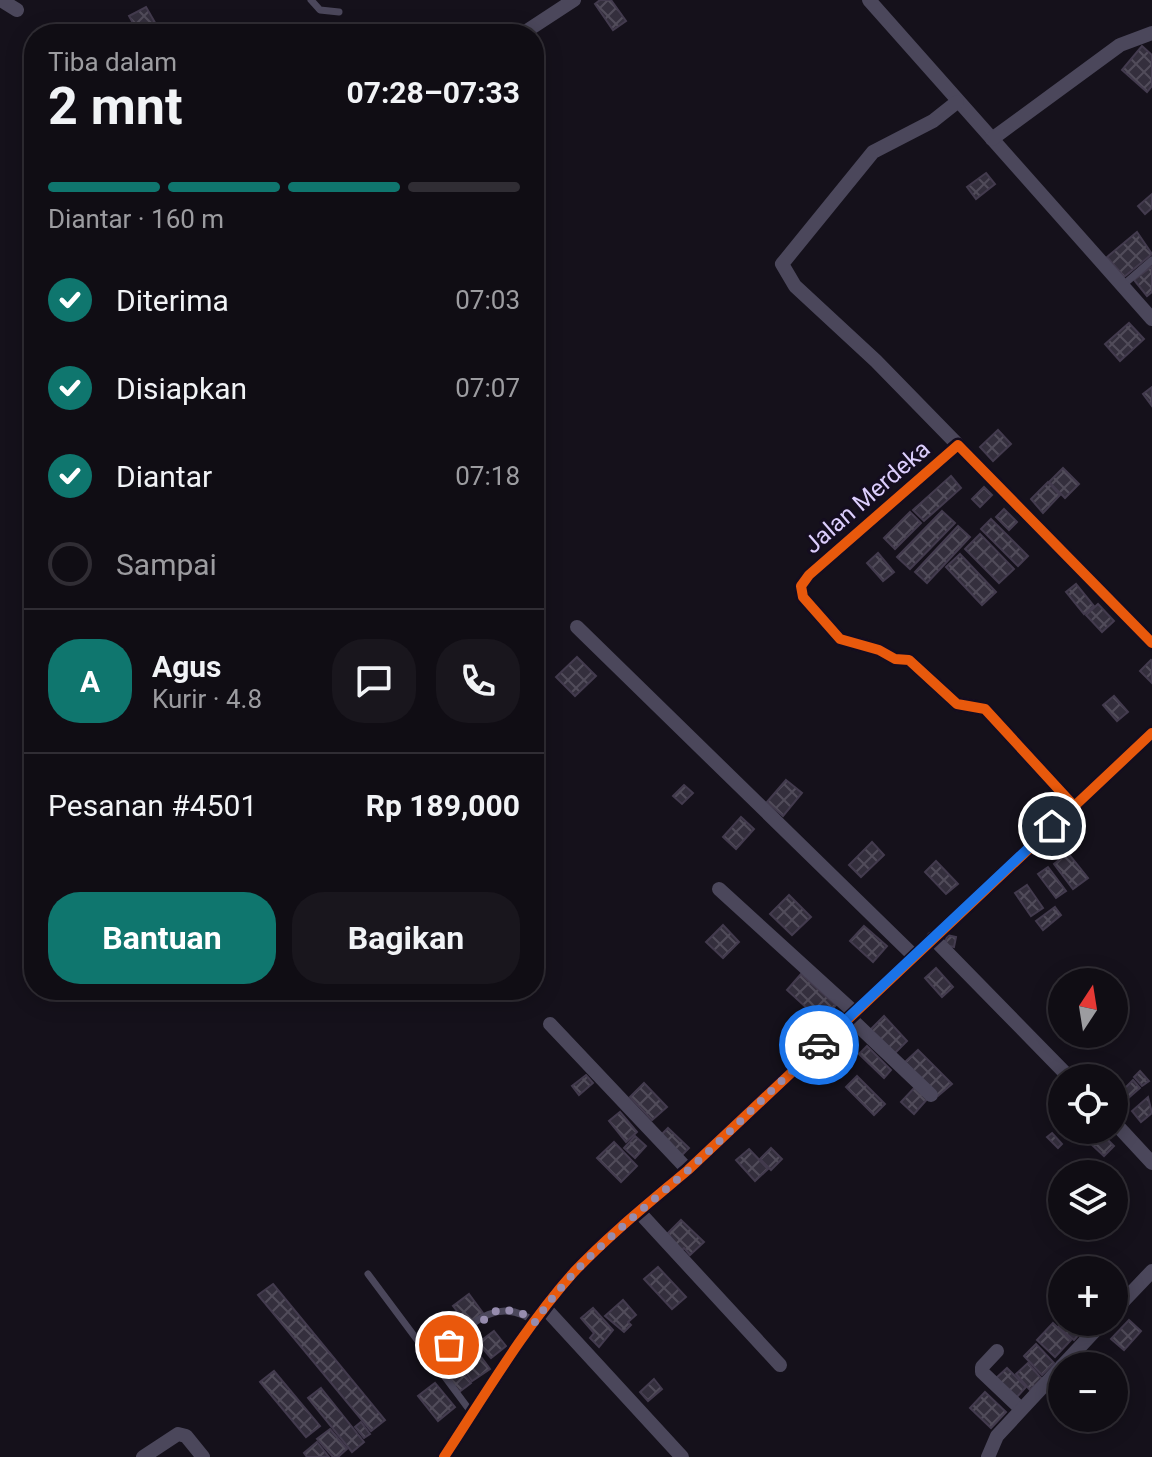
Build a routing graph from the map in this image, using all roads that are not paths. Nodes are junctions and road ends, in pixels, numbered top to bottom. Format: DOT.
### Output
graph roads {
  1 [pos="1,0"];
  2 [pos="311,0"];
  3 [pos="574,0"];
  4 [pos="869,0"];
  5 [pos="17,10"];
  6 [pos="339,12"];
  7 [pos="537,24"];
  8 [pos="1152,33"];
  9 [pos="957,102"];
  10 [pos="992,139"];
  11 [pos="1152,260"];
  12 [pos="1122,286"];
  13 [pos="1152,319"];
  14 [pos="958,445"];
  15 [pos="577,627"];
  16 [pos="1152,643"];
  17 [pos="1152,733"];
  18 [pos="1074,806"];
  19 [pos="719,889"];
  20 [pos="933,938"];
  21 [pos="914,956"];
  22 [pos="852,1014"];
  23 [pos="550,1024"];
  24 [pos="1056,1064"];
  25 [pos="931,1095"];
  26 [pos="1128,1137"];
  27 [pos="1152,1163"];
  28 [pos="688,1170"];
  29 [pos="639,1212"];
  30 [pos="1152,1271"];
  31 [pos="368,1274"];
  32 [pos="1128,1296"];
  33 [pos="545,1308"];
  34 [pos="535,1322"];
  35 [pos="1090,1336"];
  36 [pos="997,1351"];
  37 [pos="1075,1352"];
  38 [pos="432,1360"];
  39 [pos="780,1365"];
  40 [pos="1048,1381"];
  41 [pos="1021,1409"];
  42 [pos="473,1414"];
  43 [pos="143,1457"];
  44 [pos="203,1457"];
  45 [pos="444,1457"];
  46 [pos="682,1457"];
  47 [pos="988,1457"];
  1 -- 5 [label="street"];
  2 -- 6 [label="lane"];
  3 -- 7 [label="street"];
  4 -- 9 [label="street"];
  8 -- 10 [label="street"];
  9 -- 10 [label="street"];
  9 -- 14 [label="street"];
  10 -- 12 [label="street"];
  11 -- 12 [label="lane"];
  12 -- 13 [label="street"];
  14 -- 16 [label="street, Jalan Merdeka"];
  14 -- 18 [label="street, Jalan Merdeka"];
  15 -- 21 [label="street"];
  17 -- 18 [label="street"];
  18 -- 20 [label="street"];
  19 -- 22 [label="street"];
  20 -- 21 [label="street"];
  20 -- 24 [label="street"];
  21 -- 22 [label="street"];
  22 -- 25 [label="street"];
  22 -- 28 [label="street"];
  23 -- 28 [label="street"];
  26 -- 27 [label="street"];
  28 -- 29 [label="street"];
  29 -- 33 [label="street"];
  29 -- 39 [label="street"];
  30 -- 32 [label="street"];
  31 -- 38 [label="lane"];
  33 -- 34 [label="street"];
  33 -- 46 [label="street"];
  34 -- 38 [label="lane"];
  34 -- 42 [label="street"];
  35 -- 37 [label="street"];
  36 -- 41 [label="street"];
  38 -- 42 [label="lane"];
  40 -- 41 [label="street"];
  41 -- 47 [label="street"];
  42 -- 45 [label="street"];
  43 -- 44 [label="street"];
}
